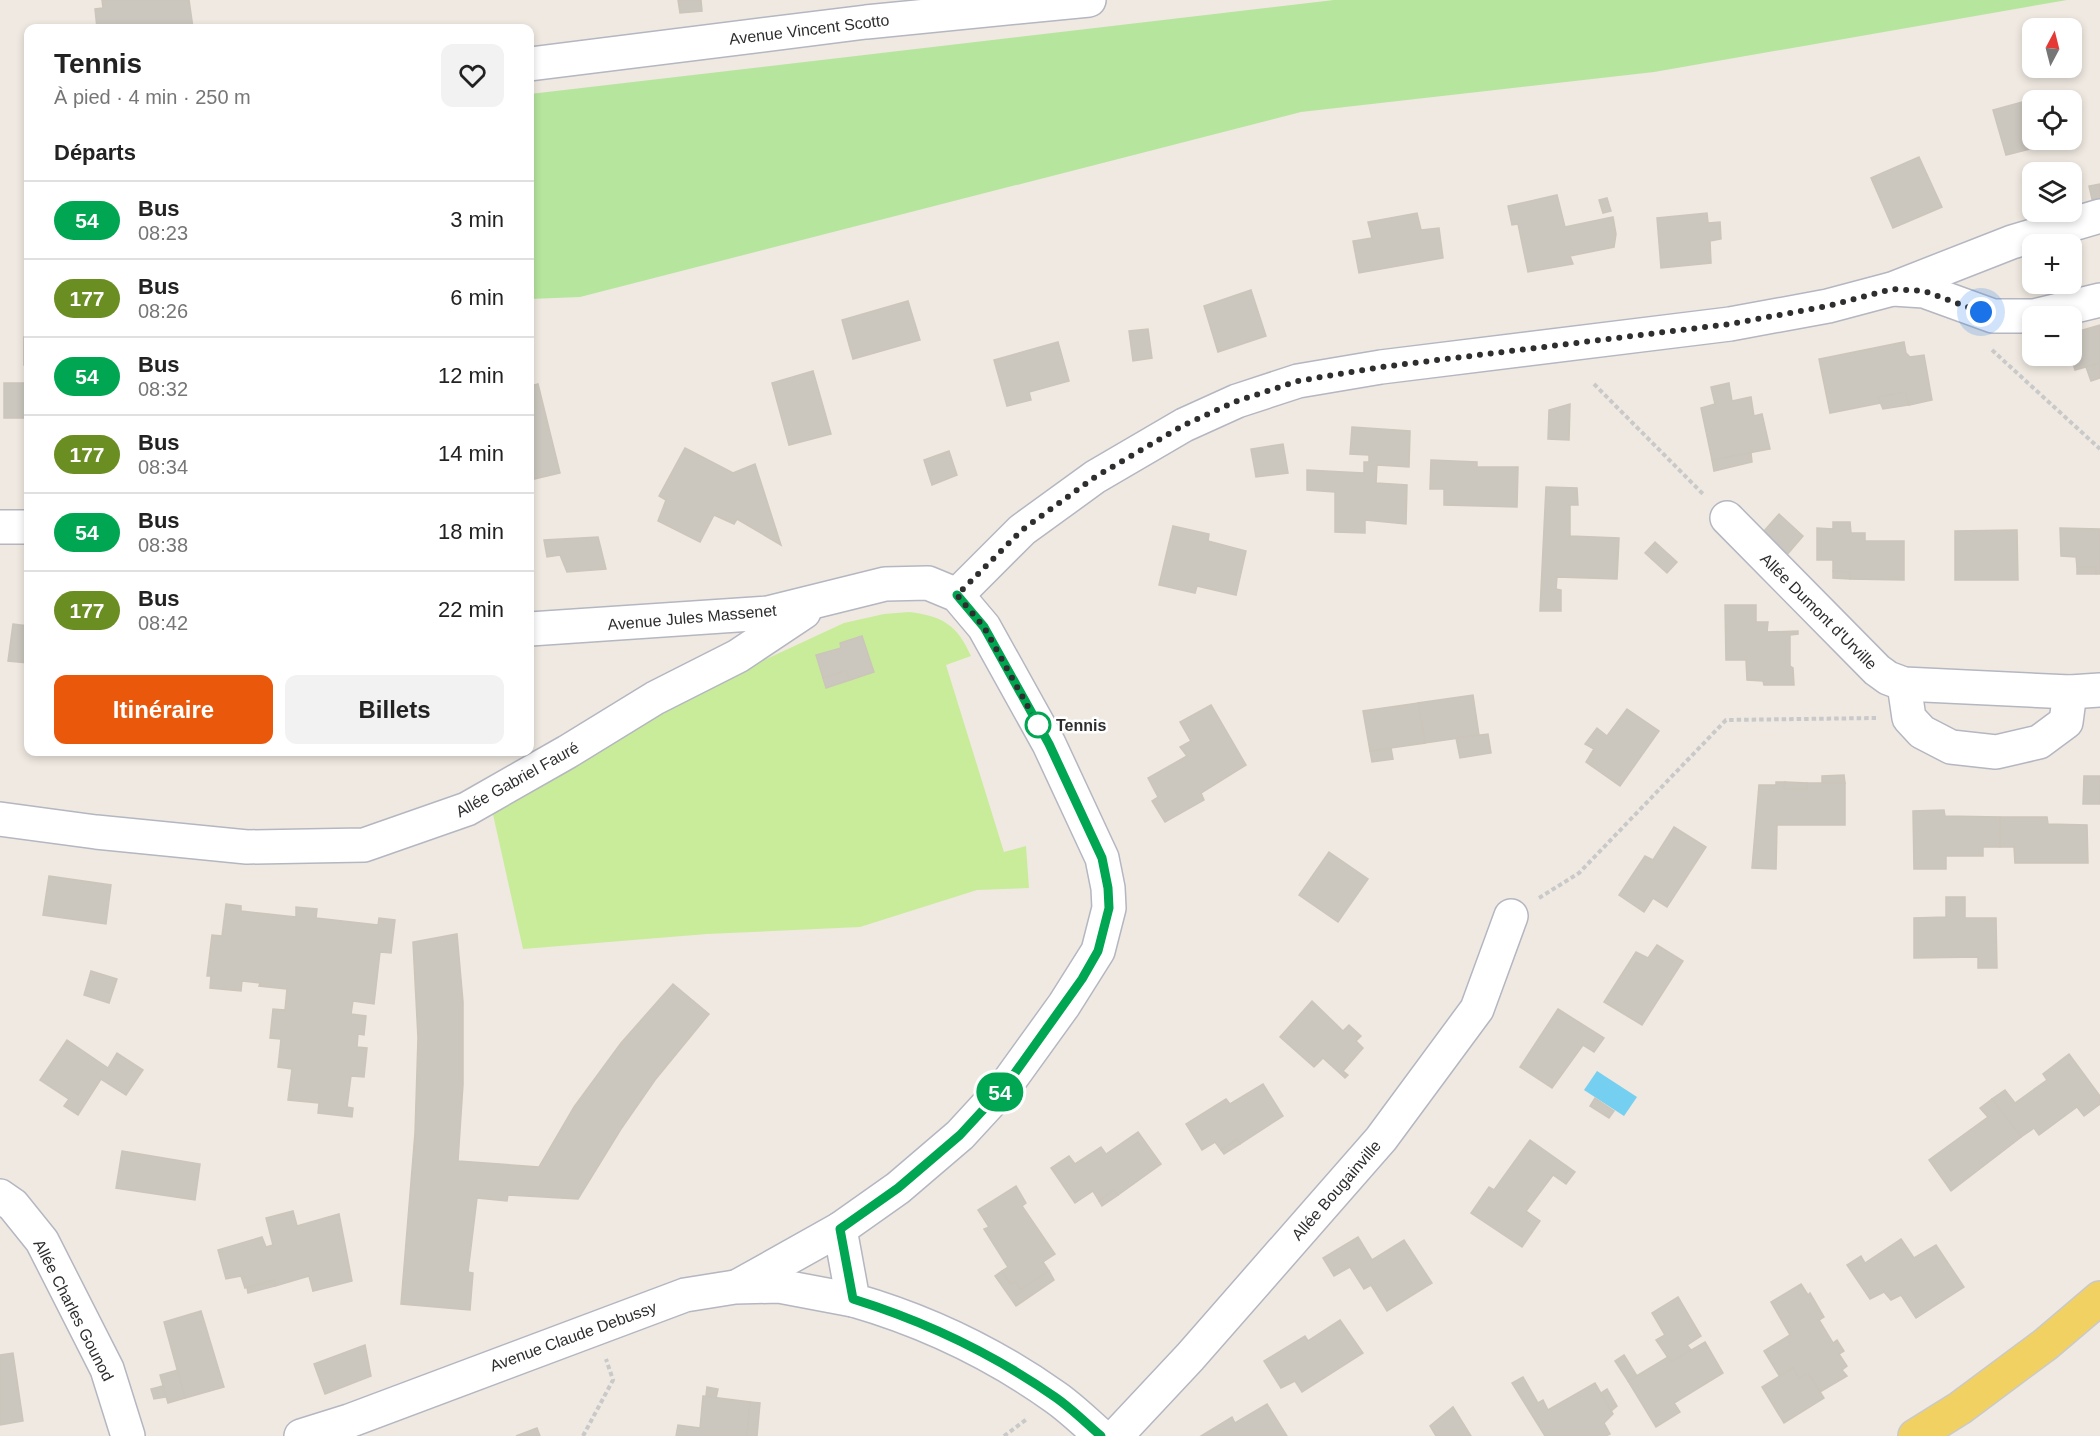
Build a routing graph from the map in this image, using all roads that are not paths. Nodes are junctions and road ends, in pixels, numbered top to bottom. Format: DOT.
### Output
graph roads {
  1 [pos="1089,0"];
  2 [pos="534,64"];
  3 [pos="2100,216"];
  4 [pos="1892,289"];
  5 [pos="2100,300"];
  6 [pos="1727,518"];
  7 [pos="0,527"];
  8 [pos="24,527"];
  9 [pos="957,595"];
  10 [pos="822,600"];
  11 [pos="534,629"];
  12 [pos="1904,684"];
  13 [pos="2085,691"];
  14 [pos="0,819"];
  15 [pos="1511,916"];
  16 [pos="0,1196"];
  17 [pos="840,1229"];
  18 [pos="735,1287"];
  19 [pos="2100,1298"];
  20 [pos="853,1299"];
  21 [pos="128,1436"];
  22 [pos="301,1436"];
  23 [pos="1101,1436"];
  24 [pos="1116,1436"];
  25 [pos="1915,1436"];
  1 -- 2 [label="street, Avenue Vincent Scotto"];
  3 -- 4 [label="street"];
  4 -- 5 [label="street"];
  4 -- 9 [label="street"];
  6 -- 12 [label="street, Allée Dumont d'Urville"];
  7 -- 8 [label="street"];
  9 -- 10 [label="street, Avenue Jules Massenet"];
  9 -- 17 [label="street"];
  10 -- 11 [label="street, Avenue Jules Massenet"];
  10 -- 14 [label="street, Allée Gabriel Fauré"];
  12 -- 13 [label="street, Allée Dumont d'Urville"];
  12 -- 13 [label="street"];
  15 -- 24 [label="street, Allée Bougainville"];
  16 -- 21 [label="street, Allée Charles Gounod"];
  17 -- 18 [label="street"];
  17 -- 20 [label="street"];
  18 -- 20 [label="street, Avenue Claude Debussy"];
  18 -- 22 [label="street, Avenue Claude Debussy"];
  19 -- 25 [label="main road"];
  20 -- 23 [label="street, Avenue Claude Debussy"];
}
